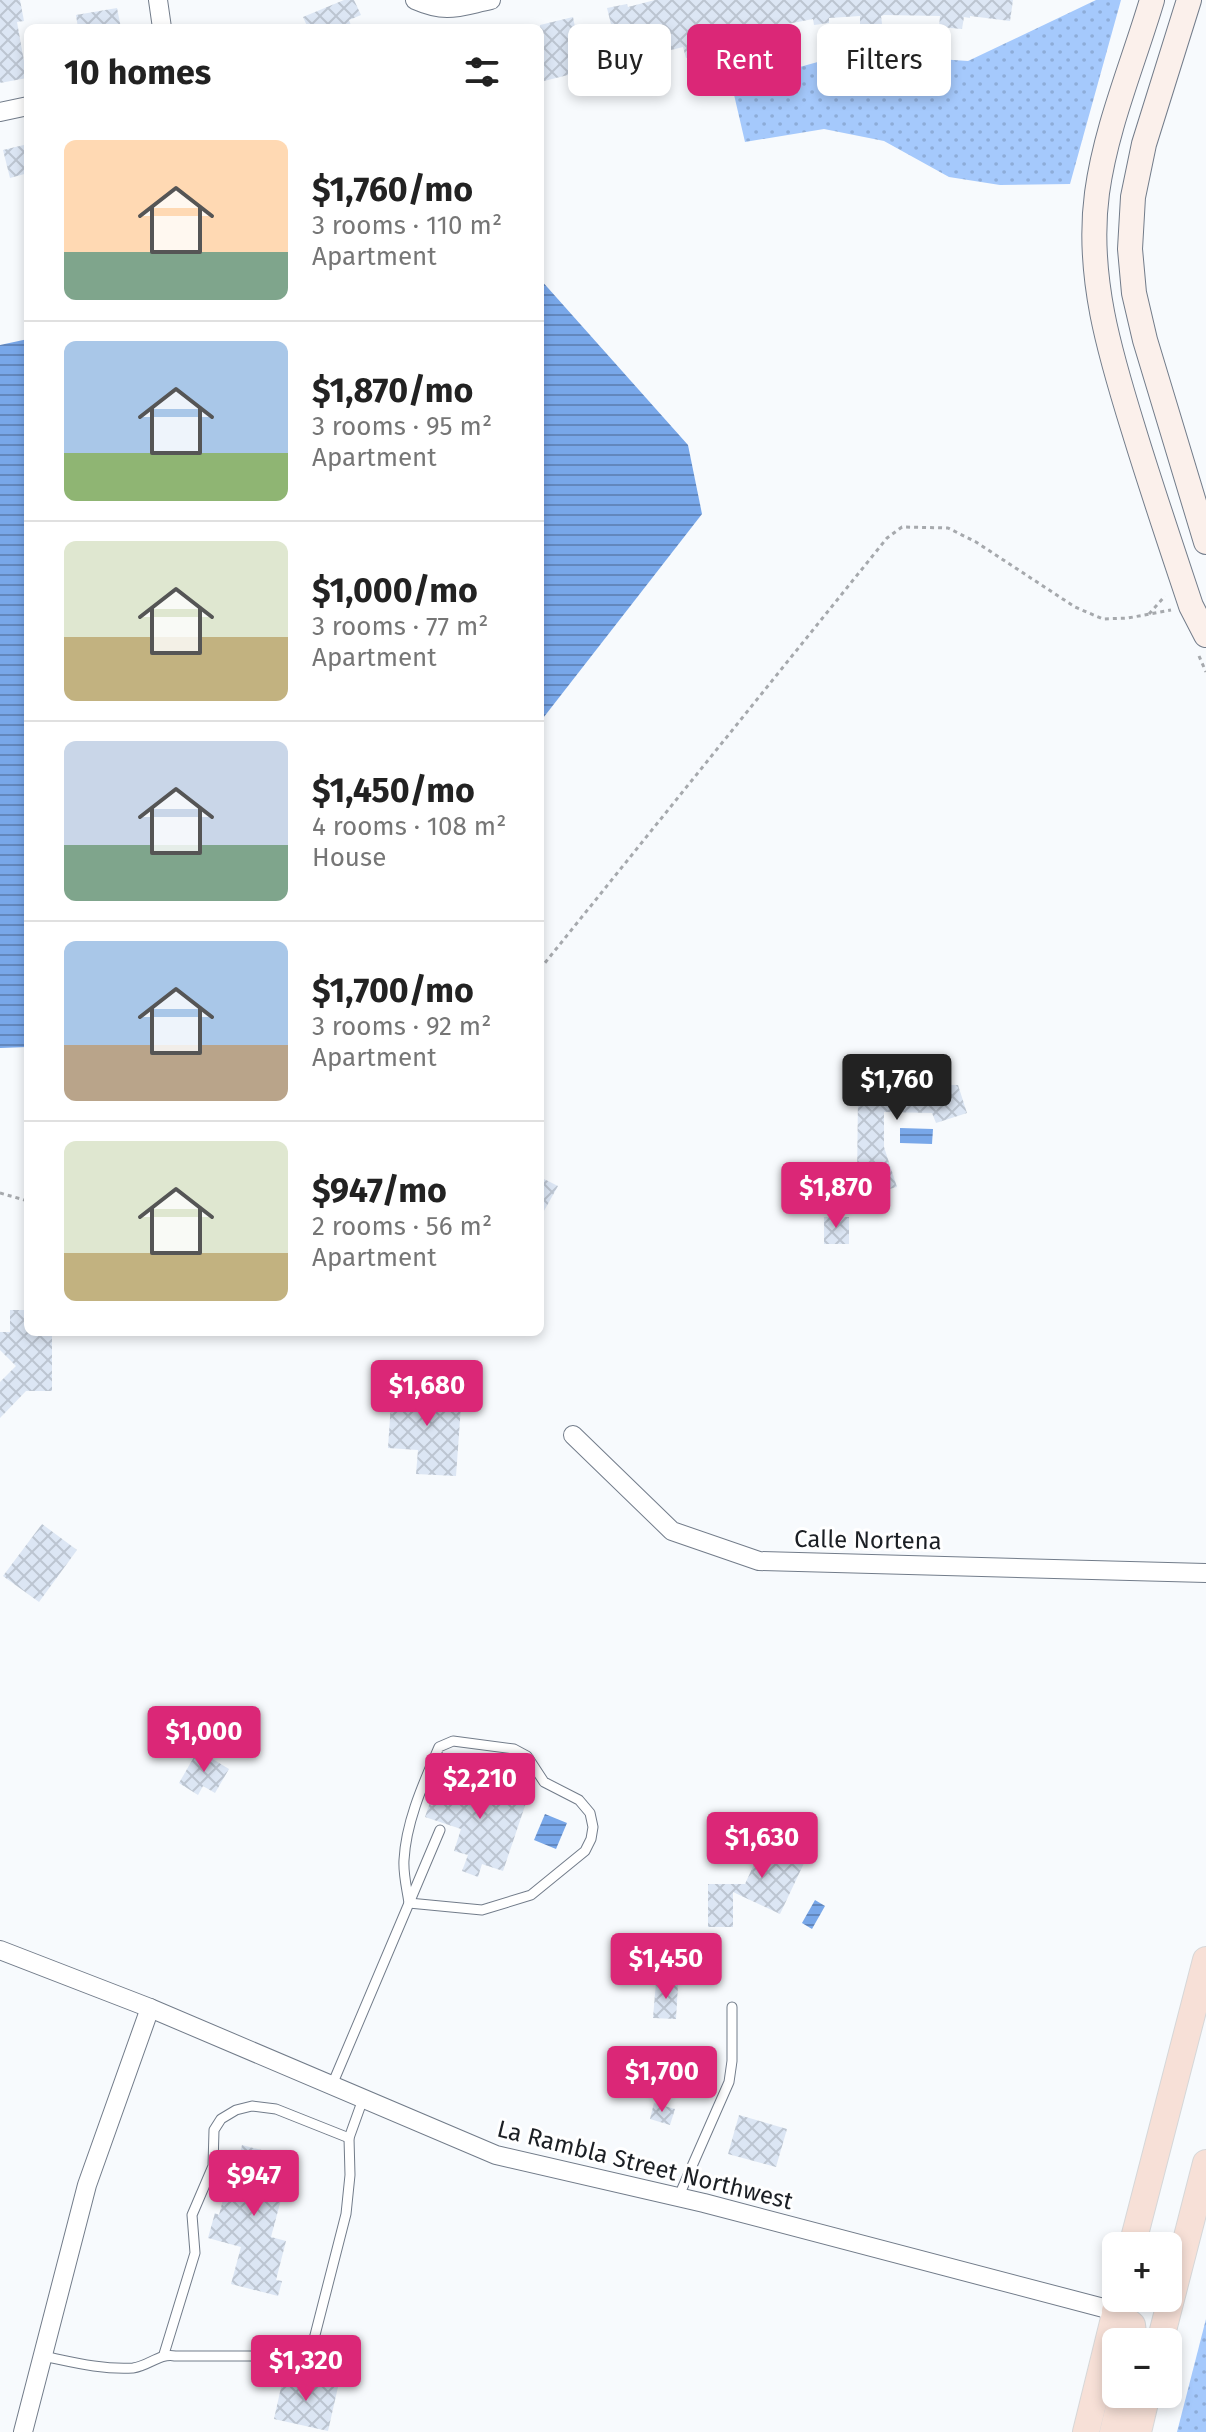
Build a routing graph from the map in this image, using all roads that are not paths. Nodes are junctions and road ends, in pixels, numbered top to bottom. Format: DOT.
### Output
graph roads {
  1 [pos="158,0"];
  2 [pos="415,0"];
  3 [pos="491,0"];
  4 [pos="1152,0"];
  5 [pos="1189,0"];
  6 [pos="161,24"];
  7 [pos="24,107"];
  8 [pos="0,112"];
  9 [pos="1206,542"];
  10 [pos="1206,635"];
  11 [pos="573,1435"];
  12 [pos="1206,1573"];
  13 [pos="440,1830"];
  14 [pos="409,1903"];
  15 [pos="0,1950"];
  16 [pos="1206,1960"];
  17 [pos="732,2007"];
  18 [pos="150,2008"];
  19 [pos="332,2085"];
  20 [pos="363,2099"];
  21 [pos="349,2138"];
  22 [pos="1206,2163"];
  23 [pos="678,2198"];
  24 [pos="1136,2232"];
  25 [pos="1102,2301"];
  26 [pos="1115,2312"];
  27 [pos="1164,2328"];
  28 [pos="164,2354"];
  29 [pos="43,2356"];
  30 [pos="1119,2408"];
  31 [pos="1144,2408"];
  32 [pos="23,2432"];
  33 [pos="1086,2432"];
  34 [pos="1113,2432"];
  35 [pos="1138,2432"];
  1 -- 6 [label="street"];
  2 -- 3 [label="street"];
  4 -- 10 [label="street"];
  5 -- 9 [label="street"];
  7 -- 8 [label="street"];
  11 -- 12 [label="street, Calle Nortena"];
  13 -- 14 [label="lane"];
  14 -- 14 [label="lane"];
  14 -- 19 [label="lane"];
  15 -- 18 [label="street, La Rambla Street Northwest"];
  16 -- 24 [label="main road"];
  17 -- 23 [label="lane"];
  18 -- 19 [label="street, La Rambla Street Northwest"];
  18 -- 29 [label="street"];
  19 -- 20 [label="street, La Rambla Street Northwest"];
  20 -- 21 [label="lane"];
  20 -- 23 [label="street, La Rambla Street Northwest"];
  21 -- 28 [label="lane"];
  21 -- 28 [label="lane"];
  22 -- 27 [label="main road"];
  23 -- 25 [label="street, La Rambla Street Northwest"];
  26 -- 33 [label="main road"];
  28 -- 29 [label="lane"];
  29 -- 32 [label="street"];
  30 -- 34 [label="main road"];
  31 -- 35 [label="main road"];
}
